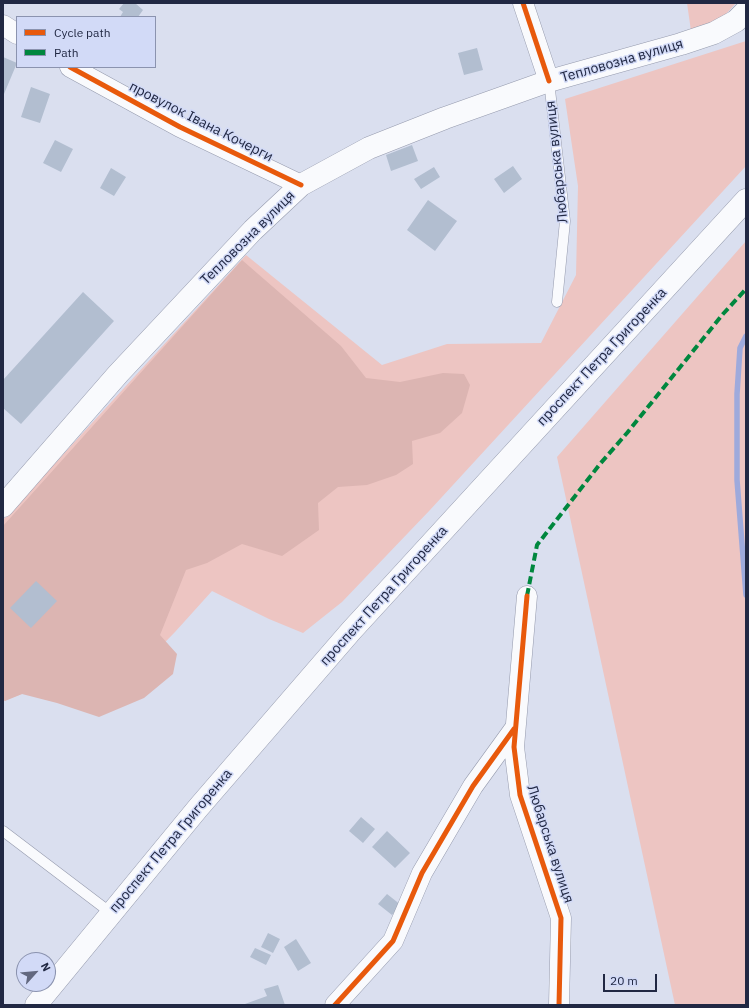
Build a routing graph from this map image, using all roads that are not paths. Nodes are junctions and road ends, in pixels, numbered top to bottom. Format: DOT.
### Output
graph roads {
  1 [pos="523,3"];
  2 [pos="746,11"];
  3 [pos="3,25"];
  4 [pos="16,33"];
  5 [pos="72,68"];
  6 [pos="549,81"];
  7 [pos="301,185"];
  8 [pos="746,200"];
  9 [pos="557,302"];
  10 [pos="3,506"];
  11 [pos="527,596"];
  12 [pos="515,728"];
  13 [pos="3,831"];
  14 [pos="111,912"];
  15 [pos="36,1005"];
  16 [pos="335,1005"];
  17 [pos="559,1005"];
  1 -- 6 [label="street, Любарська вулиця"];
  2 -- 6 [label="main road, Тепловозна вулиця"];
  3 -- 4 [label="street"];
  5 -- 7 [label="street, провулок Івана Кочерги"];
  6 -- 7 [label="main road, Тепловозна вулиця"];
  6 -- 9 [label="lane, Любарська вулиця"];
  7 -- 10 [label="main road, Тепловозна вулиця"];
  8 -- 14 [label="main road, проспект Петра Григоренка"];
  11 -- 12 [label="street, Любарська вулиця"];
  12 -- 16 [label="street"];
  12 -- 17 [label="street, Любарська вулиця"];
  13 -- 14 [label="lane"];
  14 -- 15 [label="main road, проспект Петра Григоренка"];
}
